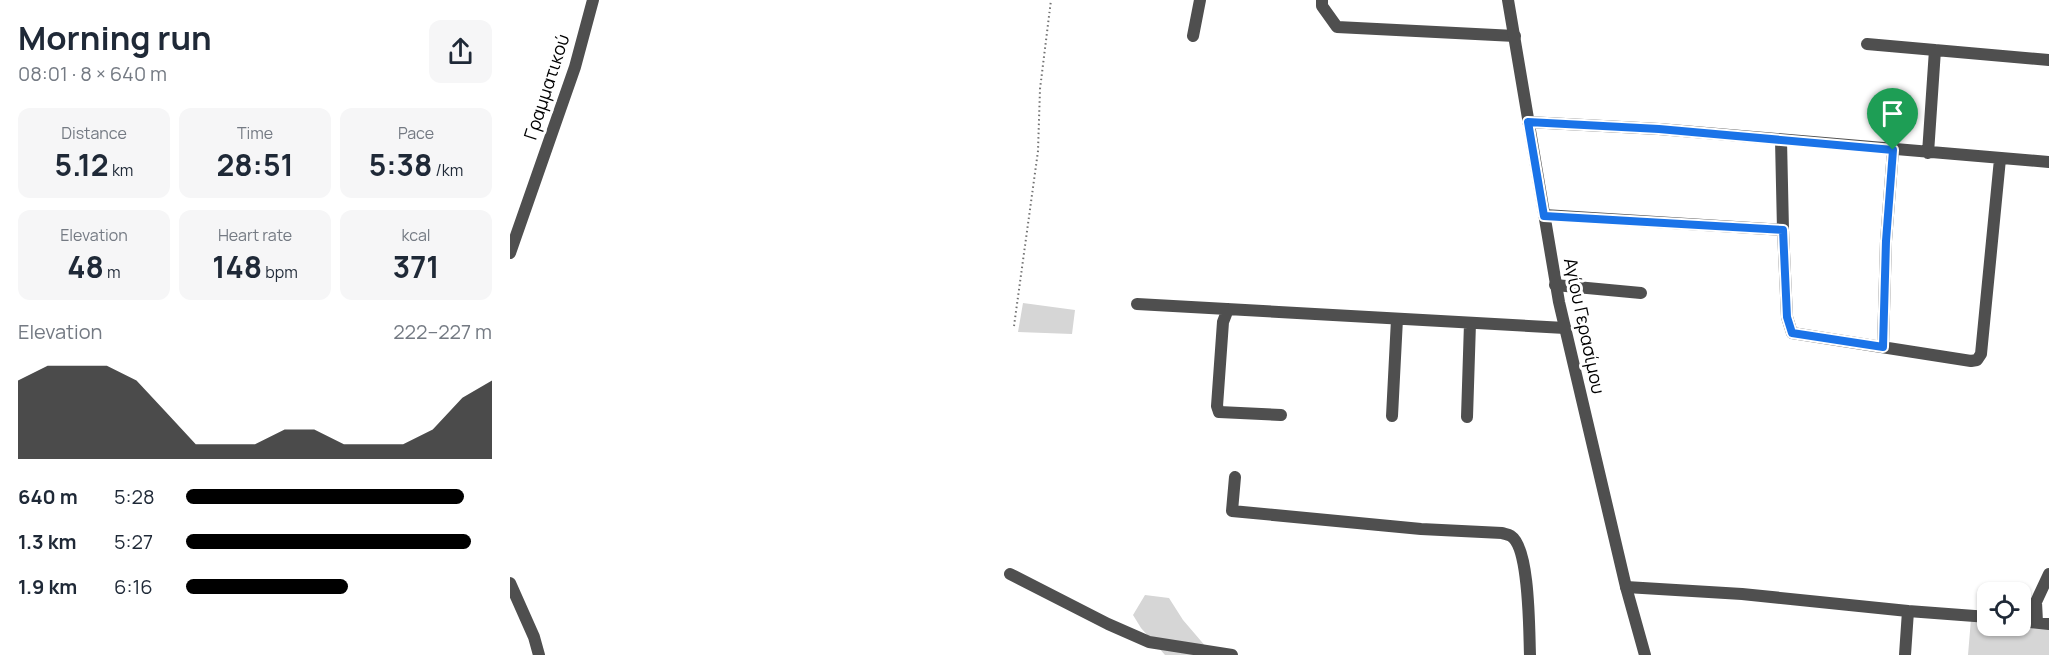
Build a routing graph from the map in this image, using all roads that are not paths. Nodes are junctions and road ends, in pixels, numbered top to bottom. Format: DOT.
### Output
graph roads {
  1 [pos="593,0"];
  2 [pos="1200,0"];
  3 [pos="1322,0"];
  4 [pos="1508,0"];
  5 [pos="1193,36"];
  6 [pos="1515,36"];
  7 [pos="1867,44"];
  8 [pos="1935,50"];
  9 [pos="2049,60"];
  10 [pos="1528,122"];
  11 [pos="1781,140"];
  12 [pos="1893,150"];
  13 [pos="1928,153"];
  14 [pos="2000,159"];
  15 [pos="2049,162"];
  16 [pos="1544,216"];
  17 [pos="1783,230"];
  18 [pos="510,253"];
  19 [pos="1555,285"];
  20 [pos="1641,292"];
  21 [pos="1137,304"];
  22 [pos="1228,309"];
  23 [pos="1397,319"];
  24 [pos="1470,323"];
  25 [pos="1565,328"];
  26 [pos="1883,347"];
  27 [pos="1281,415"];
  28 [pos="1392,416"];
  29 [pos="1467,417"];
  30 [pos="1235,477"];
  31 [pos="1010,574"];
  32 [pos="2049,574"];
  33 [pos="510,583"];
  34 [pos="1626,587"];
  35 [pos="1908,610"];
  36 [pos="1977,616"];
  37 [pos="2043,623"];
  38 [pos="538,655"];
  39 [pos="1232,655"];
  40 [pos="1530,655"];
  41 [pos="1645,655"];
  42 [pos="1905,655"];
  1 -- 18 [label="street, Γραμματικού"];
  2 -- 5 [label="street"];
  3 -- 6 [label="street"];
  4 -- 6 [label="street, Αγίου Γερασίμου"];
  6 -- 10 [label="street, Αγίου Γερασίμου"];
  7 -- 8 [label="street"];
  8 -- 9 [label="street"];
  8 -- 13 [label="street"];
  10 -- 11 [label="street"];
  10 -- 16 [label="street, Αγίου Γερασίμου"];
  11 -- 12 [label="street"];
  11 -- 17 [label="street"];
  12 -- 13 [label="street"];
  12 -- 26 [label="street"];
  13 -- 14 [label="street"];
  14 -- 15 [label="street"];
  14 -- 26 [label="street"];
  16 -- 17 [label="street"];
  16 -- 19 [label="street, Αγίου Γερασίμου"];
  17 -- 26 [label="street"];
  19 -- 20 [label="street"];
  19 -- 25 [label="street, Αγίου Γερασίμου"];
  21 -- 22 [label="street"];
  22 -- 23 [label="street"];
  22 -- 27 [label="street"];
  23 -- 24 [label="street"];
  23 -- 28 [label="street"];
  24 -- 25 [label="street"];
  24 -- 29 [label="street"];
  25 -- 34 [label="street, Αγίου Γερασίμου"];
  30 -- 40 [label="street"];
  31 -- 39 [label="street"];
  32 -- 37 [label="street"];
  33 -- 38 [label="street"];
  34 -- 35 [label="street"];
  34 -- 41 [label="street, Αγίου Γερασίμου"];
  35 -- 36 [label="street"];
  35 -- 42 [label="street"];
}
